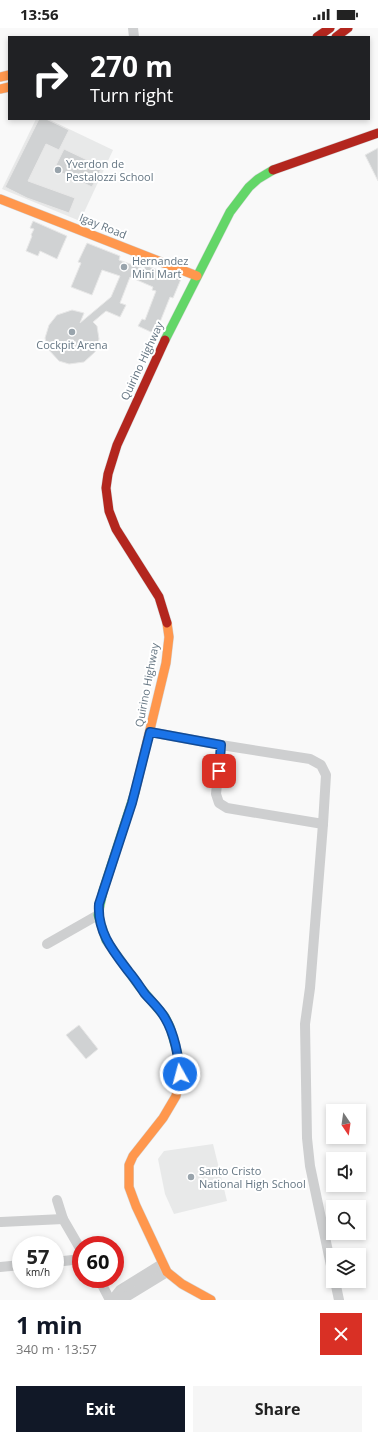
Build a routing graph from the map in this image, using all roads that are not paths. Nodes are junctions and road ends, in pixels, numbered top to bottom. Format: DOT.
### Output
graph roads {
  1 [pos="330,28"];
  2 [pos="348,28"];
  3 [pos="318,36"];
  4 [pos="337,36"];
  5 [pos="378,133"];
  6 [pos="0,199"];
  7 [pos="197,276"];
  8 [pos="150,732"];
  9 [pos="221,745"];
  10 [pos="323,824"];
  11 [pos="98,915"];
  12 [pos="47,944"];
  13 [pos="57,1200"];
  14 [pos="63,1219"];
  15 [pos="1,1222"];
  16 [pos="73,1236"];
  17 [pos="327,1248"];
  18 [pos="12,1266"];
  19 [pos="0,1267"];
  20 [pos="165,1268"];
  21 [pos="104,1288"];
  22 [pos="336,1288"];
  23 [pos="111,1300"];
  24 [pos="116,1300"];
  25 [pos="211,1300"];
  26 [pos="339,1300"];
  1 -- 3 [label="main road"];
  2 -- 4 [label="main road"];
  5 -- 7 [label="main road, Quirino Highway"];
  6 -- 7 [label="main road, Igay Road"];
  7 -- 8 [label="main road, Quirino Highway"];
  8 -- 9 [label="street"];
  8 -- 11 [label="main road, Quirino Highway"];
  9 -- 10 [label="street"];
  9 -- 10 [label="street"];
  10 -- 17 [label="street"];
  11 -- 12 [label="street"];
  11 -- 20 [label="main road, Quirino Highway"];
  13 -- 14 [label="street"];
  14 -- 15 [label="street"];
  14 -- 16 [label="street"];
  18 -- 19 [label="street"];
  20 -- 23 [label="street"];
  20 -- 24 [label="street"];
  20 -- 25 [label="main road, Quirino Highway"];
  21 -- 23 [label="street"];
  22 -- 26 [label="street"];
}
